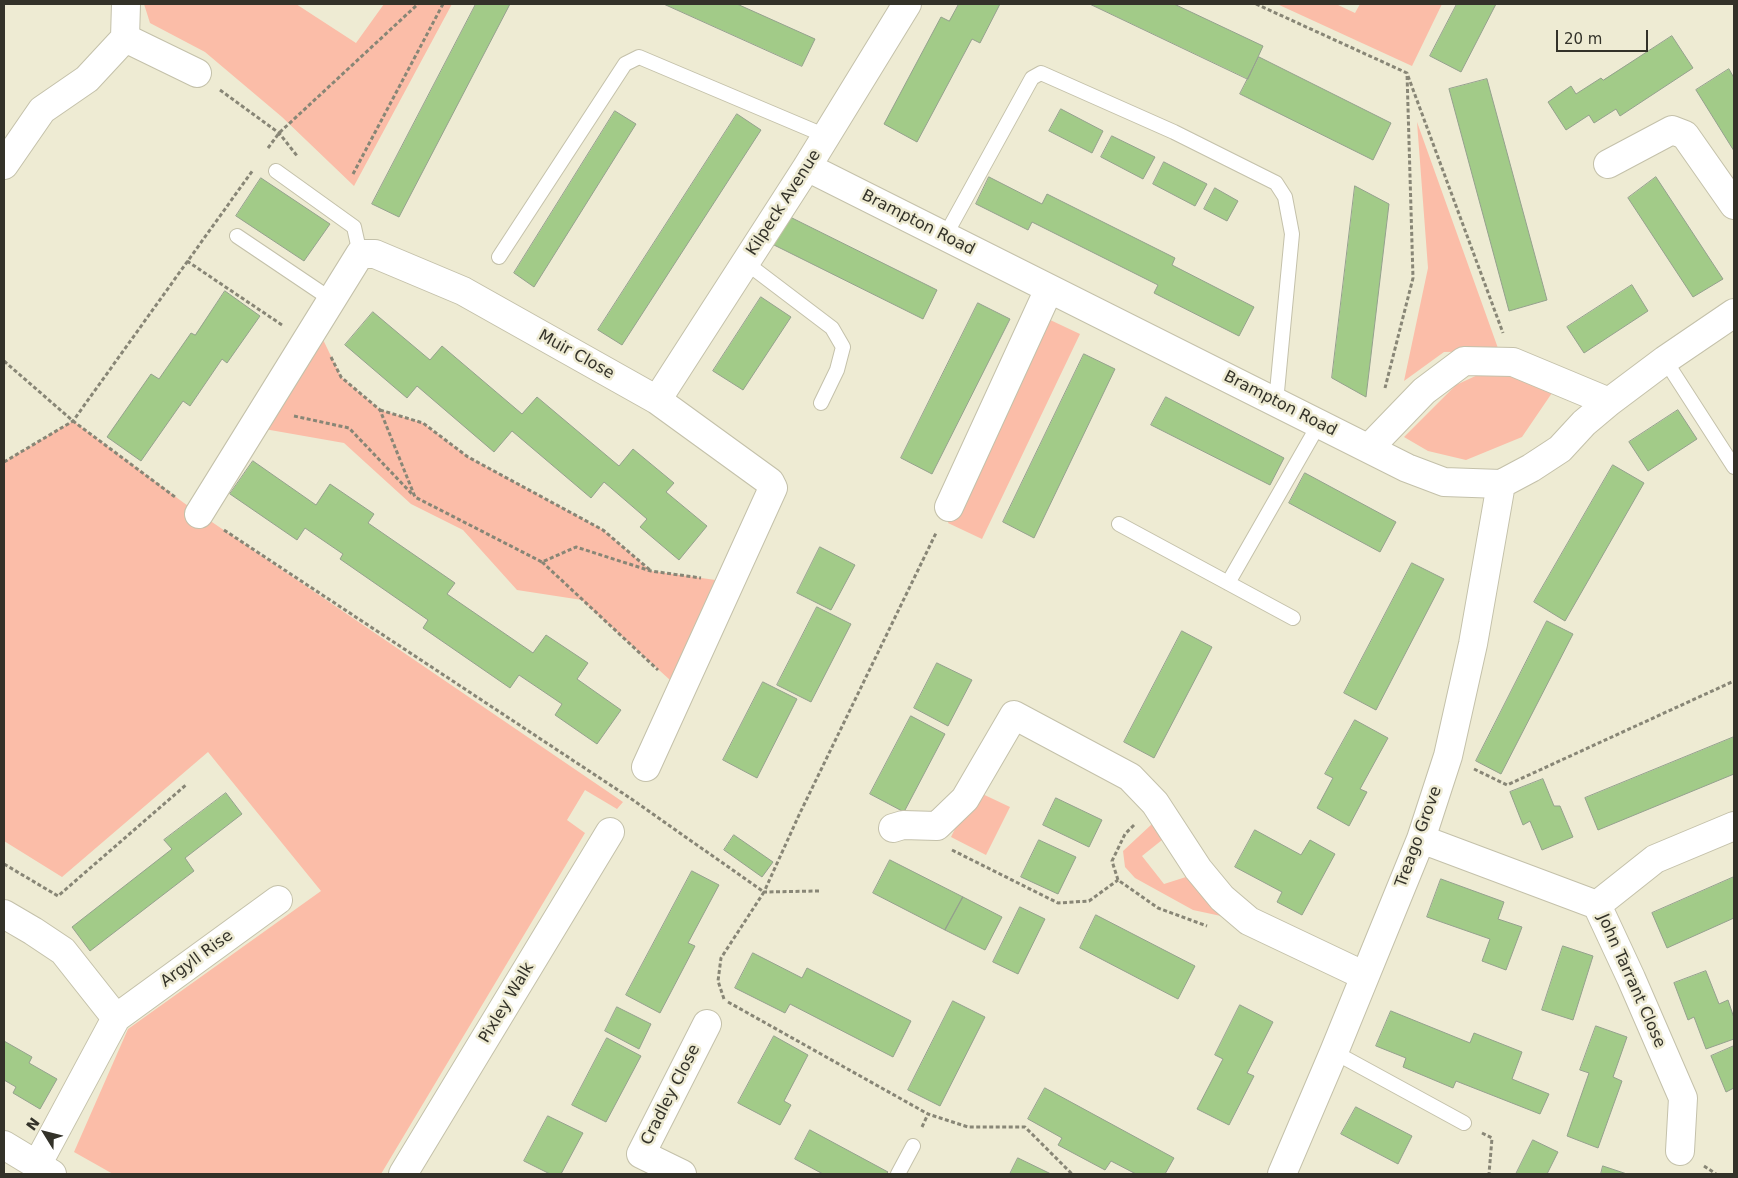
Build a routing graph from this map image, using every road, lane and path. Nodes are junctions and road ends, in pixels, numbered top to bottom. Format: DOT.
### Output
graph roads {
  1 [pos="126,4"];
  2 [pos="418,4"];
  3 [pos="443,4"];
  4 [pos="907,4"];
  5 [pos="1256,4"];
  6 [pos="125,38"];
  7 [pos="197,73"];
  8 [pos="1407,73"];
  9 [pos="279,133"];
  10 [pos="826,136"];
  11 [pos="268,149"];
  12 [pos="1608,164"];
  13 [pos="256,165"];
  14 [pos="4,166"];
  15 [pos="807,167"];
  16 [pos="276,171"];
  17 [pos="353,174"];
  18 [pos="1734,206"];
  19 [pos="237,236"];
  20 [pos="945,236"];
  21 [pos="360,254"];
  22 [pos="499,257"];
  23 [pos="187,260"];
  24 [pos="746,262"];
  25 [pos="1049,289"];
  26 [pos="332,300"];
  27 [pos="1734,313"];
  28 [pos="311,333"];
  29 [pos="1664,360"];
  30 [pos="4,361"];
  31 [pos="1514,362"];
  32 [pos="1384,392"];
  33 [pos="657,400"];
  34 [pos="1276,402"];
  35 [pos="1609,402"];
  36 [pos="820,403"];
  37 [pos="264,410"];
  38 [pos="380,410"];
  39 [pos="73,420"];
  40 [pos="1319,424"];
  41 [pos="1369,448"];
  42 [pos="4,462"];
  43 [pos="1734,468"];
  44 [pos="1501,484"];
  45 [pos="415,498"];
  46 [pos="949,508"];
  47 [pos="200,514"];
  48 [pos="1120,524"];
  49 [pos="542,562"];
  50 [pos="651,571"];
  51 [pos="730,582"];
  52 [pos="1228,583"];
  53 [pos="1293,618"];
  54 [pos="1734,681"];
  55 [pos="681,690"];
  56 [pos="1448,756"];
  57 [pos="646,767"];
  58 [pos="187,784"];
  59 [pos="630,798"];
  60 [pos="1155,803"];
  61 [pos="1734,826"];
  62 [pos="893,828"];
  63 [pos="610,832"];
  64 [pos="1421,839"];
  65 [pos="950,848"];
  66 [pos="4,864"];
  67 [pos="1118,880"];
  68 [pos="819,891"];
  69 [pos="764,892"];
  70 [pos="278,900"];
  71 [pos="1597,905"];
  72 [pos="4,914"];
  73 [pos="1209,927"];
  74 [pos="1365,976"];
  75 [pos="116,1018"];
  76 [pos="707,1024"];
  77 [pos="1334,1052"];
  78 [pos="1464,1123"];
  79 [pos="4,1145"];
  80 [pos="913,1146"];
  81 [pos="1680,1151"];
  82 [pos="45,1169"];
  83 [pos="404,1174"];
  84 [pos="682,1174"];
  85 [pos="898,1174"];
  86 [pos="1072,1174"];
  87 [pos="1282,1174"];
  88 [pos="1489,1174"];
  1 -- 6 [label="street"];
  2 -- 9 [label="path"];
  3 -- 17 [label="path"];
  4 -- 10 [label="street, Kilpeck Avenue"];
  5 -- 8 [label="path"];
  6 -- 7 [label="street"];
  6 -- 14 [label="street"];
  7 -- 9 [label="path"];
  8 -- 31 [label="path"];
  8 -- 32 [label="path"];
  9 -- 11 [label="path"];
  10 -- 15 [label="street, Kilpeck Avenue"];
  10 -- 22 [label="lane"];
  12 -- 18 [label="street"];
  13 -- 23 [label="path"];
  15 -- 20 [label="street, Brampton Road"];
  15 -- 24 [label="street, Kilpeck Avenue"];
  16 -- 21 [label="lane"];
  19 -- 26 [label="lane"];
  20 -- 25 [label="street, Brampton Road"];
  20 -- 34 [label="lane"];
  21 -- 26 [label="street"];
  21 -- 33 [label="street, Muir Close"];
  23 -- 28 [label="path"];
  23 -- 39 [label="path"];
  24 -- 33 [label="street, Kilpeck Avenue"];
  24 -- 36 [label="lane"];
  25 -- 34 [label="street, Brampton Road"];
  25 -- 46 [label="street"];
  26 -- 28 [label="street"];
  27 -- 29 [label="street"];
  28 -- 37 [label="street"];
  28 -- 38 [label="path"];
  29 -- 35 [label="street"];
  29 -- 43 [label="lane"];
  30 -- 39 [label="path"];
  31 -- 35 [label="street"];
  31 -- 41 [label="street"];
  33 -- 51 [label="street, Muir Close"];
  34 -- 40 [label="street, Brampton Road"];
  35 -- 44 [label="street"];
  37 -- 45 [label="path"];
  37 -- 47 [label="street"];
  38 -- 45 [label="path"];
  38 -- 50 [label="path"];
  39 -- 42 [label="path"];
  39 -- 47 [label="path"];
  40 -- 41 [label="street, Brampton Road"];
  40 -- 52 [label="lane"];
  41 -- 44 [label="street, Brampton Road"];
  44 -- 56 [label="street, Treago Grove"];
  45 -- 49 [label="path"];
  46 -- 69 [label="path"];
  47 -- 59 [label="path"];
  48 -- 52 [label="lane"];
  49 -- 50 [label="path"];
  49 -- 55 [label="path"];
  50 -- 51 [label="path"];
  51 -- 55 [label="street, Muir Close"];
  52 -- 53 [label="lane"];
  54 -- 56 [label="path"];
  55 -- 57 [label="street, Muir Close"];
  56 -- 64 [label="street, Treago Grove"];
  57 -- 59 [label="path"];
  58 -- 66 [label="path"];
  59 -- 63 [label="path"];
  59 -- 69 [label="path"];
  60 -- 62 [label="street"];
  60 -- 67 [label="path"];
  60 -- 74 [label="street"];
  61 -- 71 [label="street"];
  63 -- 83 [label="street, Pixley Walk"];
  64 -- 71 [label="street, John Tarrant Close"];
  64 -- 74 [label="street, Treago Grove"];
  65 -- 67 [label="path"];
  67 -- 73 [label="path"];
  68 -- 69 [label="path"];
  69 -- 86 [label="path"];
  70 -- 75 [label="street, Argyll Rise"];
  71 -- 81 [label="street, John Tarrant Close"];
  72 -- 75 [label="street"];
  74 -- 77 [label="street, Treago Grove"];
  75 -- 82 [label="street, Argyll Rise"];
  76 -- 84 [label="street, Cradley Close"];
  77 -- 78 [label="lane"];
  77 -- 87 [label="street, Treago Grove"];
  78 -- 88 [label="path"];
  79 -- 82 [label="street"];
  80 -- 85 [label="lane"];
}
